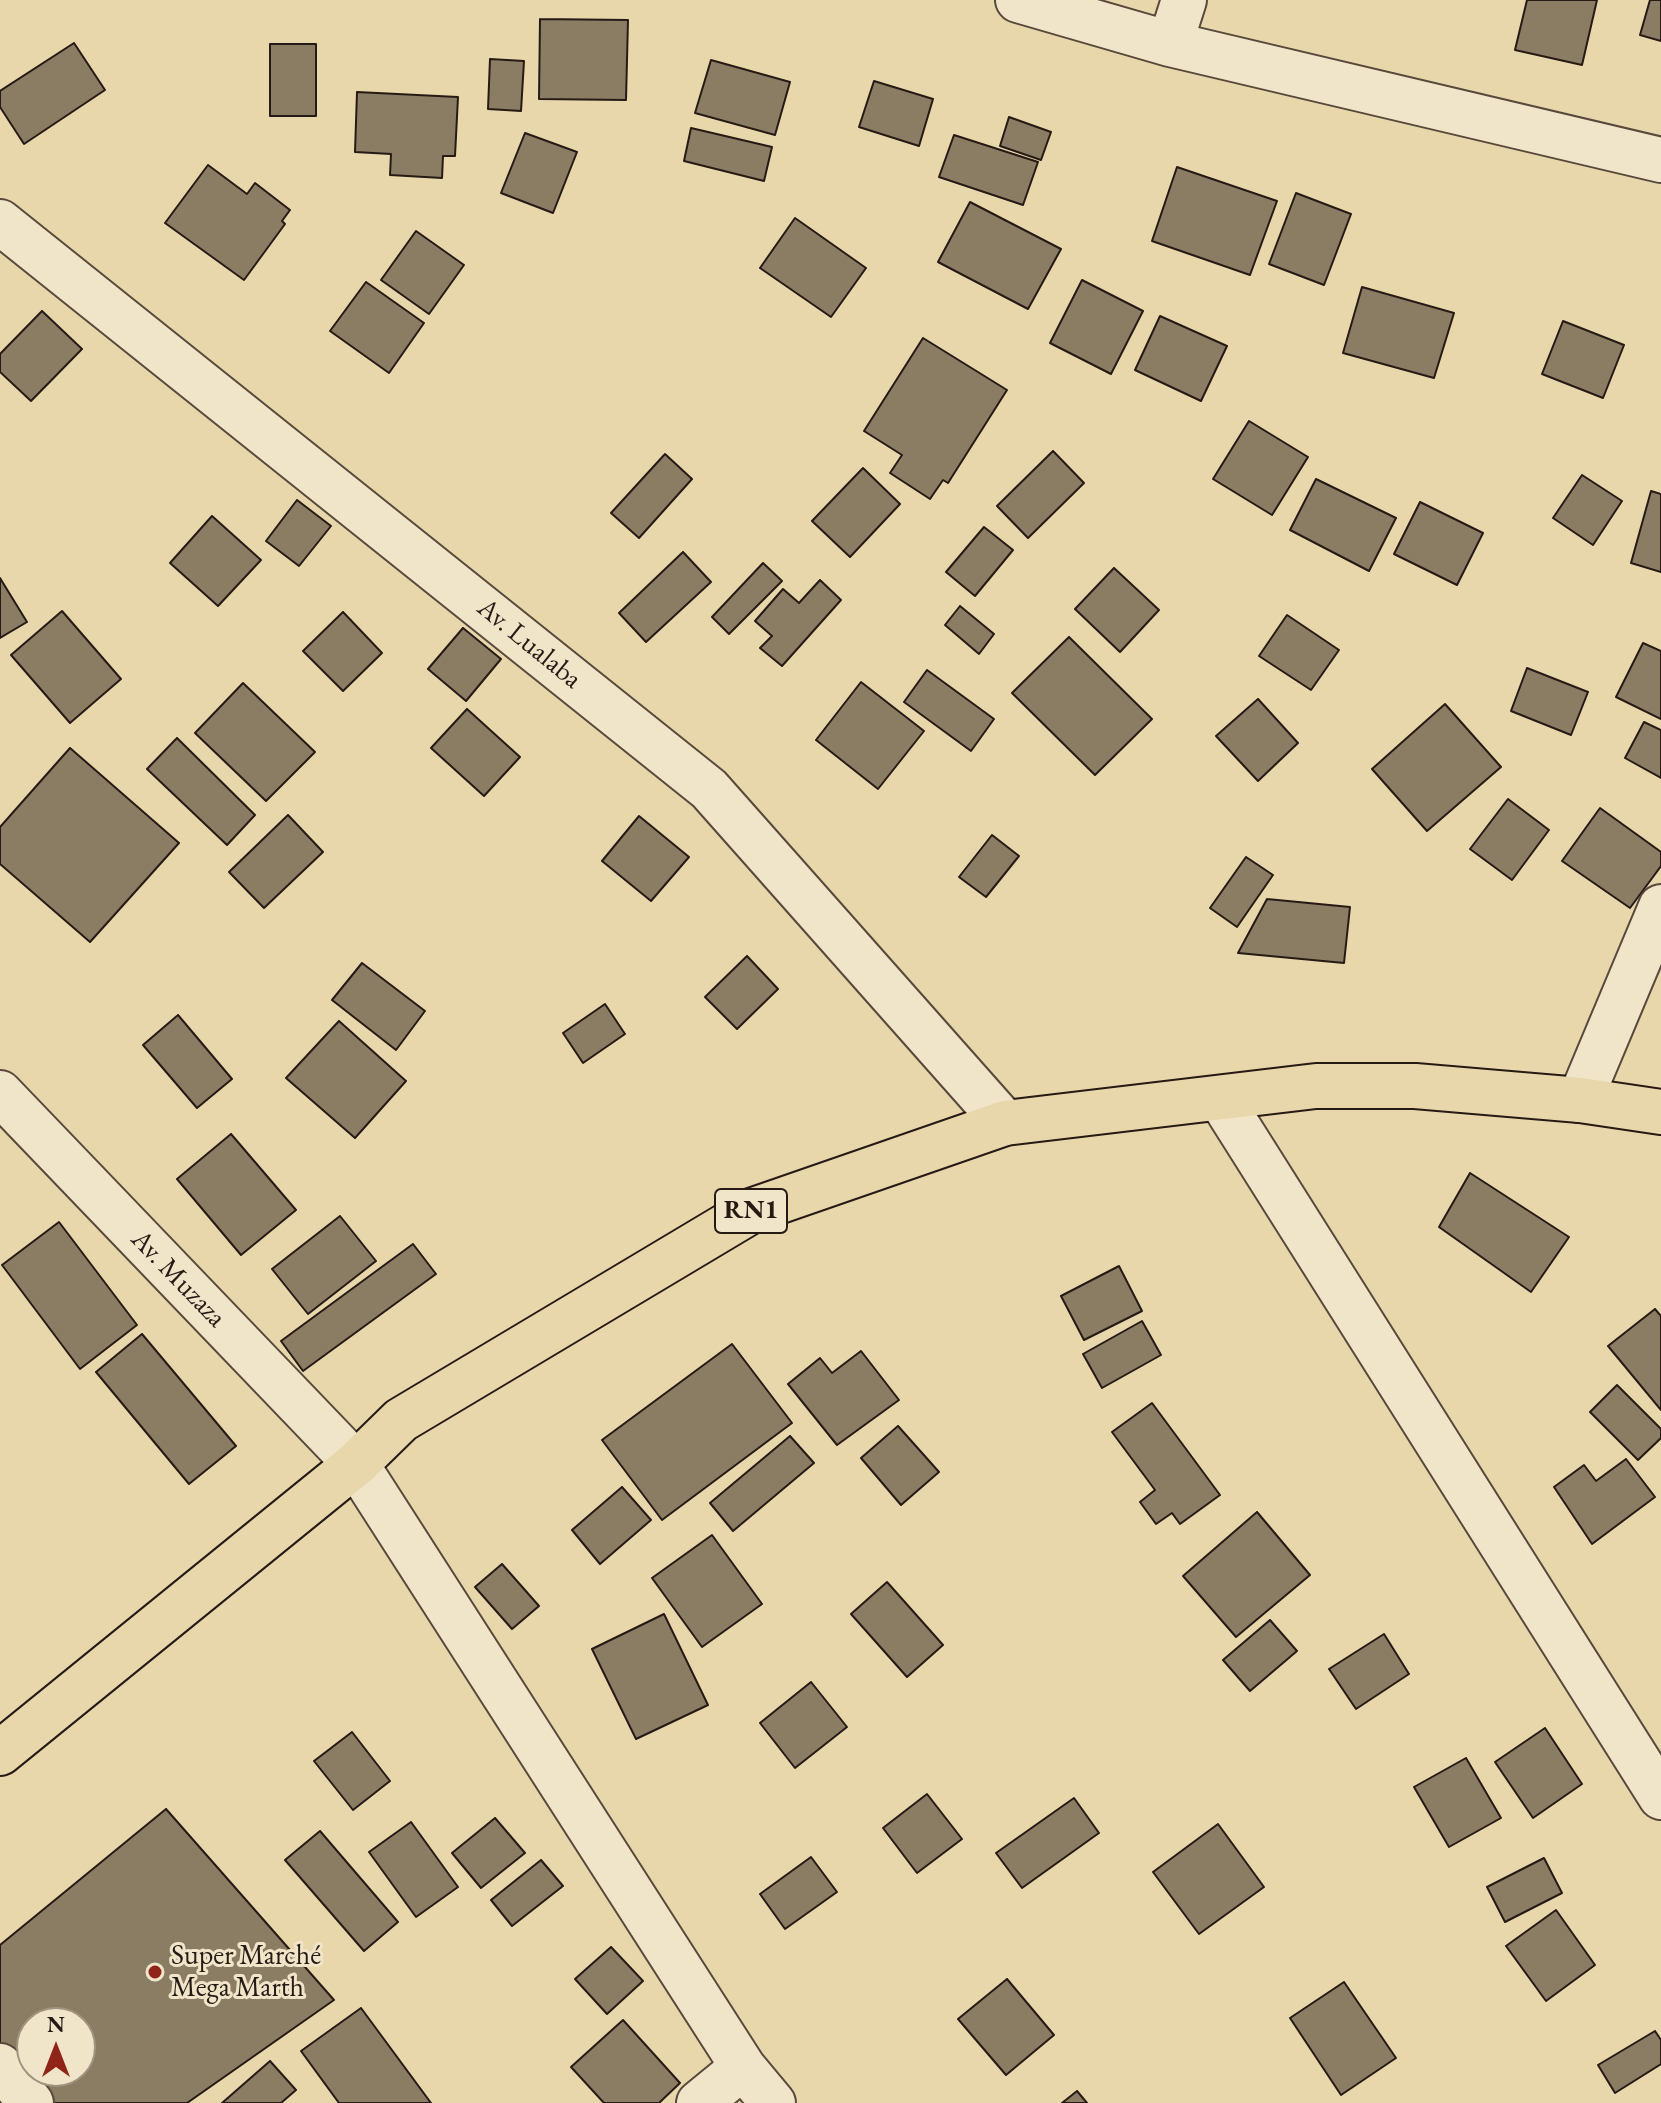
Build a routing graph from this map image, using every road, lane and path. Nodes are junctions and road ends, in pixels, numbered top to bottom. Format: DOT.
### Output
graph roads {
  1 [pos="1018,0"];
  2 [pos="1184,0"];
  3 [pos="1170,44"];
  4 [pos="1661,160"];
  5 [pos="0,222"];
  6 [pos="1661,907"];
  7 [pos="0,1093"];
  8 [pos="1220,1098"];
  9 [pos="1580,1100"];
  10 [pos="1661,1112"];
  11 [pos="1005,1123"];
  12 [pos="356,1464"];
  13 [pos="0,1753"];
  14 [pos="1661,1797"];
  15 [pos="0,2066"];
  16 [pos="743,2067"];
  17 [pos="31,2103"];
  18 [pos="699,2103"];
  19 [pos="773,2103"];
  1 -- 3 [label="street"];
  2 -- 3 [label="street"];
  3 -- 4 [label="street"];
  5 -- 11 [label="street, Av. Lualaba"];
  6 -- 9 [label="street"];
  7 -- 12 [label="street, Av. Muzaza"];
  8 -- 9 [label="highway, RN1"];
  8 -- 11 [label="highway, RN1"];
  8 -- 14 [label="street"];
  9 -- 10 [label="highway, RN1"];
  11 -- 12 [label="highway, RN1"];
  12 -- 13 [label="highway, RN1"];
  12 -- 16 [label="street, Av. Muzaza"];
  15 -- 17 [label="street"];
  16 -- 18 [label="street"];
  16 -- 19 [label="street, Av. Muzaza"];
}
